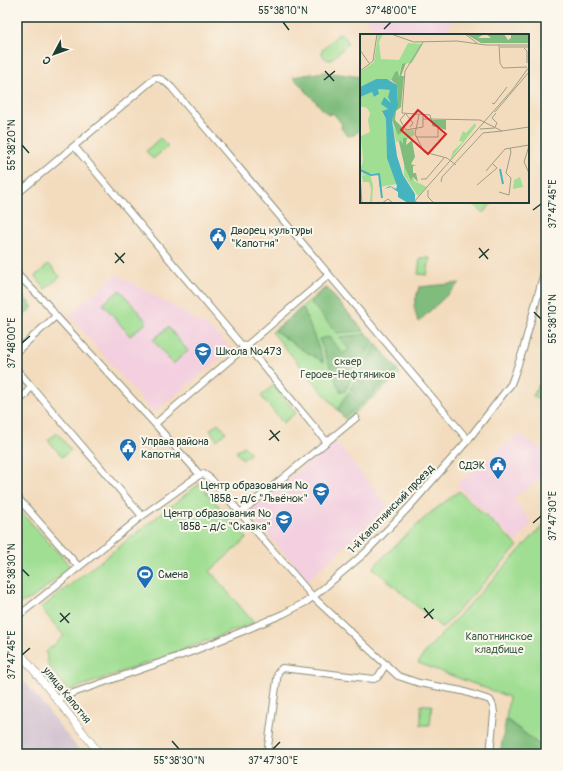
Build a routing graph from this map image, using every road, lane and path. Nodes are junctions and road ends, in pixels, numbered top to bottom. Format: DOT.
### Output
graph roads {
  1 [pos="74,146"];
  2 [pos="17,194"];
  3 [pos="546,265"];
  4 [pos="17,274"];
  5 [pos="329,275"];
  6 [pos="56,316"];
  7 [pos="245,346"];
  8 [pos="17,351"];
  9 [pos="17,370"];
  10 [pos="31,386"];
  11 [pos="17,403"];
  12 [pos="356,418"];
  13 [pos="155,424"];
  14 [pos="468,440"];
  15 [pos="326,441"];
  16 [pos="200,475"];
  17 [pos="17,497"];
  18 [pos="240,513"];
  19 [pos="142,516"];
  20 [pos="79,568"];
  21 [pos="313,597"];
  22 [pos="17,616"];
  23 [pos="17,649"];
  24 [pos="386,664"];
  25 [pos="56,699"];
  26 [pos="100,754"];
  27 [pos="267,754"];
  28 [pos="490,754"];
  1 -- 2 [label="street"];
  1 -- 5 [label="street"];
  1 -- 7 [label="street"];
  3 -- 14 [label="street, 1-й Капотнинский проезд"];
  4 -- 6 [label="street"];
  5 -- 7 [label="street"];
  5 -- 14 [label="street"];
  6 -- 8 [label="street"];
  6 -- 13 [label="street"];
  7 -- 13 [label="street"];
  7 -- 15 [label="street"];
  9 -- 10 [label="street"];
  10 -- 11 [label="street"];
  10 -- 19 [label="street"];
  12 -- 15 [label="street"];
  13 -- 16 [label="street"];
  14 -- 21 [label="street, 1-й Капотнинский проезд"];
  15 -- 18 [label="street"];
  16 -- 18 [label="street"];
  16 -- 19 [label="street"];
  17 -- 20 [label="street"];
  18 -- 21 [label="street"];
  19 -- 20 [label="street"];
  20 -- 22 [label="street"];
  21 -- 24 [label="street"];
  21 -- 25 [label="street, 1-й Капотнинский проезд"];
  23 -- 25 [label="main road, улица Капотня"];
  24 -- 27 [label="street"];
  24 -- 28 [label="street"];
  25 -- 26 [label="main road, улица Капотня"];
}
